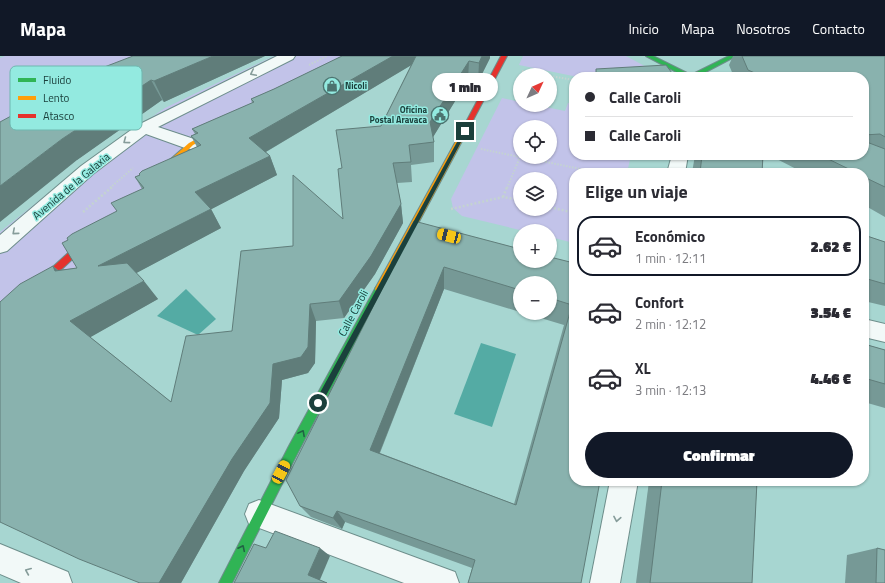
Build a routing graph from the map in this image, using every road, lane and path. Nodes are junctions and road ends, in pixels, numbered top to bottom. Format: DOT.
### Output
graph roads {
  1 [pos="288,56"];
  2 [pos="504,56"];
  3 [pos="649,56"];
  4 [pos="733,56"];
  5 [pos="681,72"];
  6 [pos="701,72"];
  7 [pos="557,77"];
  8 [pos="569,79"];
  9 [pos="229,124"];
  10 [pos="144,128"];
  11 [pos="141,130"];
  12 [pos="191,144"];
  13 [pos="480,148"];
  14 [pos="513,155"];
  15 [pos="518,164"];
  16 [pos="556,164"];
  17 [pos="575,168"];
  18 [pos="153,180"];
  19 [pos="503,197"];
  20 [pos="513,199"];
  21 [pos="557,209"];
  22 [pos="448,210"];
  23 [pos="569,212"];
  24 [pos="415,222"];
  25 [pos="96,232"];
  26 [pos="434,232"];
  27 [pos="0,246"];
  28 [pos="0,321"];
  29 [pos="869,329"];
  30 [pos="885,333"];
  31 [pos="623,486"];
  32 [pos="259,514"];
  33 [pos="0,559"];
  34 [pos="57,583"];
  35 [pos="225,583"];
  36 [pos="444,583"];
  37 [pos="605,583"];
  1 -- 10 [label="street, Avenida de la Galaxia, one-way"];
  2 -- 24 [label="street, Calle Caroli"];
  3 -- 5 [label="street"];
  4 -- 6 [label="street"];
  7 -- 8 [label="path"];
  9 -- 12 [label="street"];
  10 -- 12 [label="street"];
  11 -- 27 [label="street, Avenida de la Galaxia, one-way"];
  12 -- 18 [label="street"];
  13 -- 14 [label="path"];
  15 -- 19 [label="path"];
  16 -- 17 [label="path"];
  19 -- 20 [label="path"];
  19 -- 22 [label="path"];
  21 -- 23 [label="path"];
  24 -- 26 [label="street"];
  32 -- 24 [label="street, Calle Caroli, one-way"];
  25 -- 28 [label="street"];
  29 -- 30 [label="street"];
  31 -- 37 [label="street, one-way"];
  35 -- 32 [label="street, Calle Caroli, one-way"];
  32 -- 36 [label="street"];
  34 -- 33 [label="street, one-way"];
}
